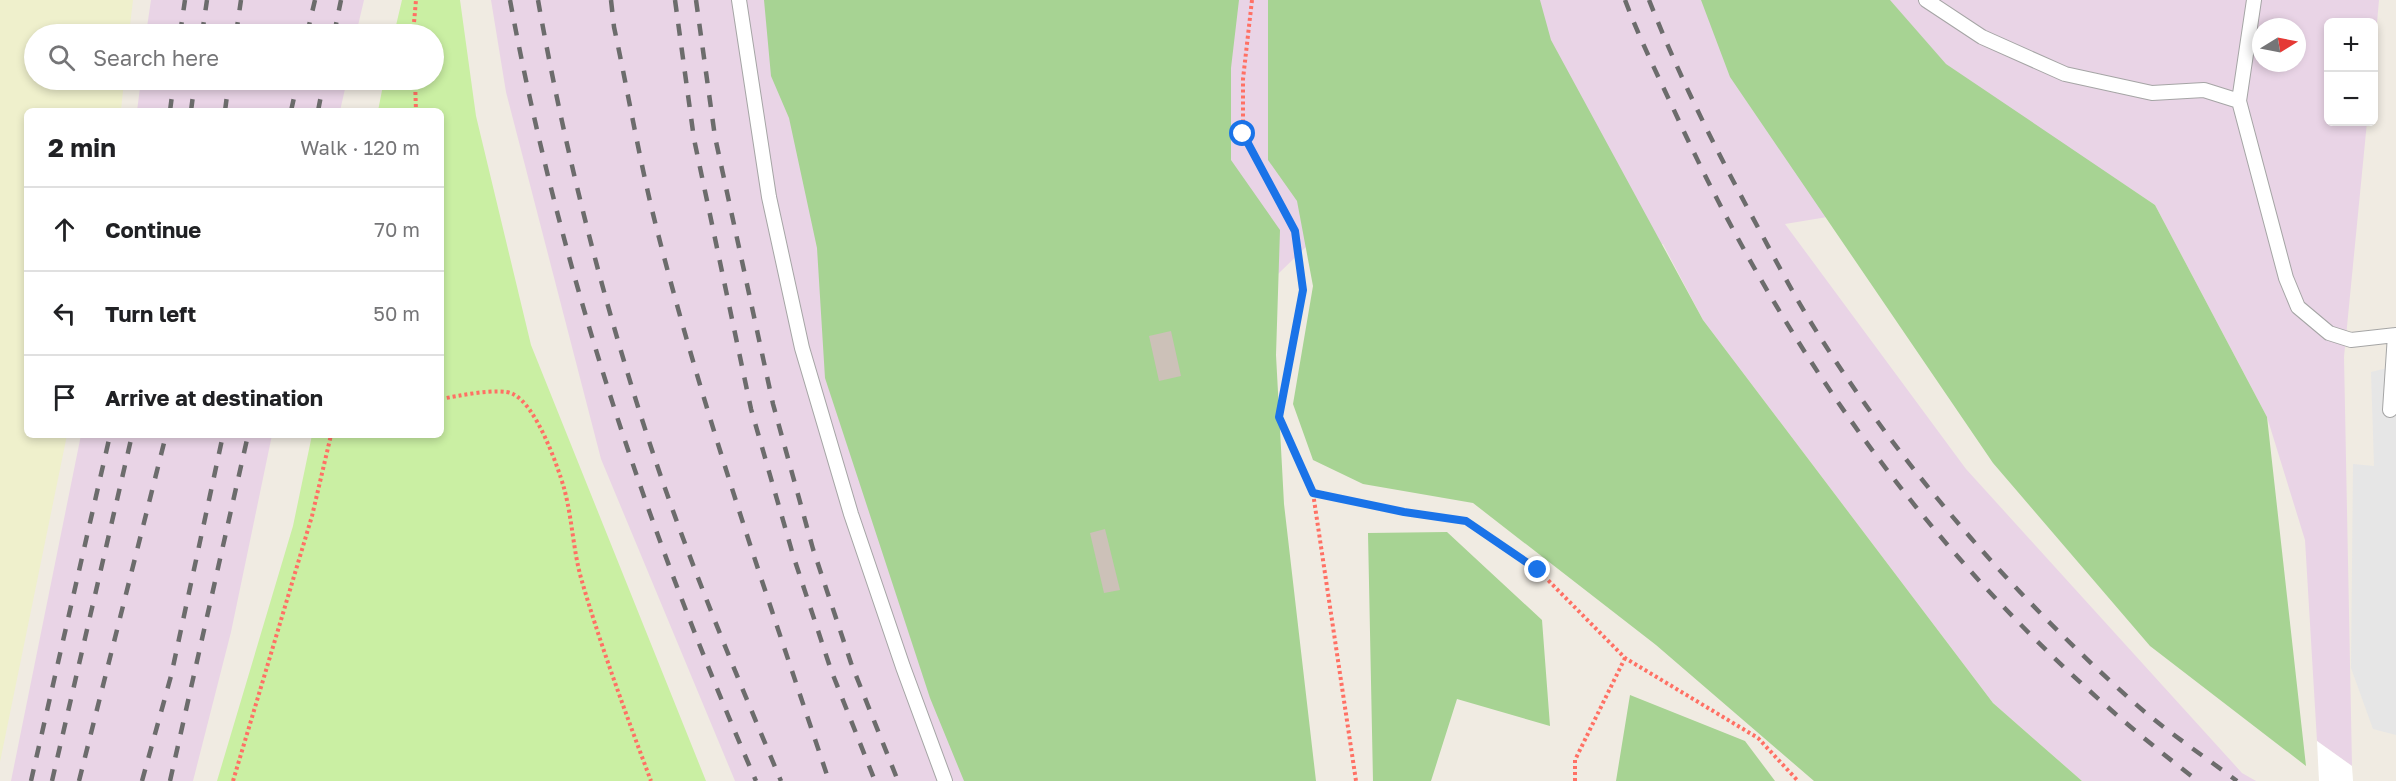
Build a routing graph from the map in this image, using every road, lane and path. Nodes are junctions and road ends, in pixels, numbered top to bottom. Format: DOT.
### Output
graph roads {
  1 [pos="416,0"];
  2 [pos="740,0"];
  3 [pos="1252,0"];
  4 [pos="1926,0"];
  5 [pos="2254,0"];
  6 [pos="414,24"];
  7 [pos="415,90"];
  8 [pos="2239,100"];
  9 [pos="416,108"];
  10 [pos="2396,335"];
  11 [pos="444,399"];
  12 [pos="2390,410"];
  13 [pos="330,438"];
  14 [pos="1313,493"];
  15 [pos="1625,658"];
  16 [pos="233,781"];
  17 [pos="651,781"];
  18 [pos="945,781"];
  19 [pos="1356,781"];
  20 [pos="1575,781"];
  21 [pos="1798,781"];
  1 -- 6 [label="path"];
  2 -- 18 [label="lane"];
  3 -- 14 [label="path"];
  4 -- 8 [label="lane"];
  5 -- 8 [label="lane"];
  7 -- 9 [label="path"];
  8 -- 10 [label="lane"];
  10 -- 12 [label="lane"];
  11 -- 17 [label="path"];
  13 -- 16 [label="path"];
  14 -- 15 [label="path"];
  14 -- 19 [label="path"];
  15 -- 20 [label="path"];
  15 -- 21 [label="path"];
}
